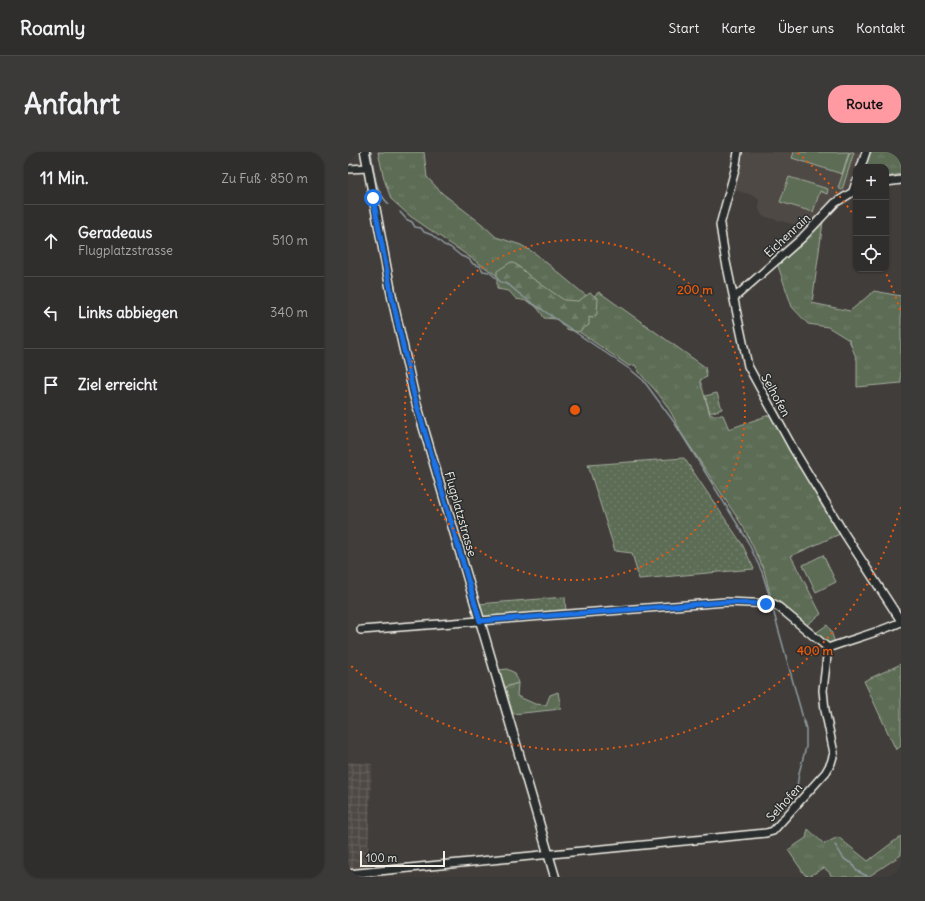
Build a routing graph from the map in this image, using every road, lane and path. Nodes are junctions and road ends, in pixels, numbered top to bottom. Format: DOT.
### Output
graph roads {
  1 [pos="365,152"];
  2 [pos="738,152"];
  3 [pos="866,152"];
  4 [pos="862,164"];
  5 [pos="368,168"];
  6 [pos="348,170"];
  7 [pos="901,180"];
  8 [pos="889,182"];
  9 [pos="853,192"];
  10 [pos="734,298"];
  11 [pos="480,621"];
  12 [pos="901,622"];
  13 [pos="362,630"];
  14 [pos="828,648"];
  15 [pos="549,854"];
  16 [pos="348,874"];
  17 [pos="556,877"];
  1 -- 5 [label="street, Flugplatzstrasse"];
  2 -- 10 [label="street, Selhofen"];
  3 -- 4 [label="street"];
  5 -- 6 [label="street"];
  5 -- 11 [label="street, Flugplatzstrasse"];
  7 -- 8 [label="street"];
  9 -- 10 [label="street, Eichenrain"];
  10 -- 12 [label="street, Selhofen"];
  11 -- 13 [label="street"];
  11 -- 14 [label="street"];
  11 -- 15 [label="street, Flugplatzstrasse"];
  12 -- 14 [label="street, Selhofen"];
  14 -- 15 [label="street, Selhofen"];
  15 -- 16 [label="street, Selhofen"];
  15 -- 17 [label="street, Flugplatzstrasse"];
}
